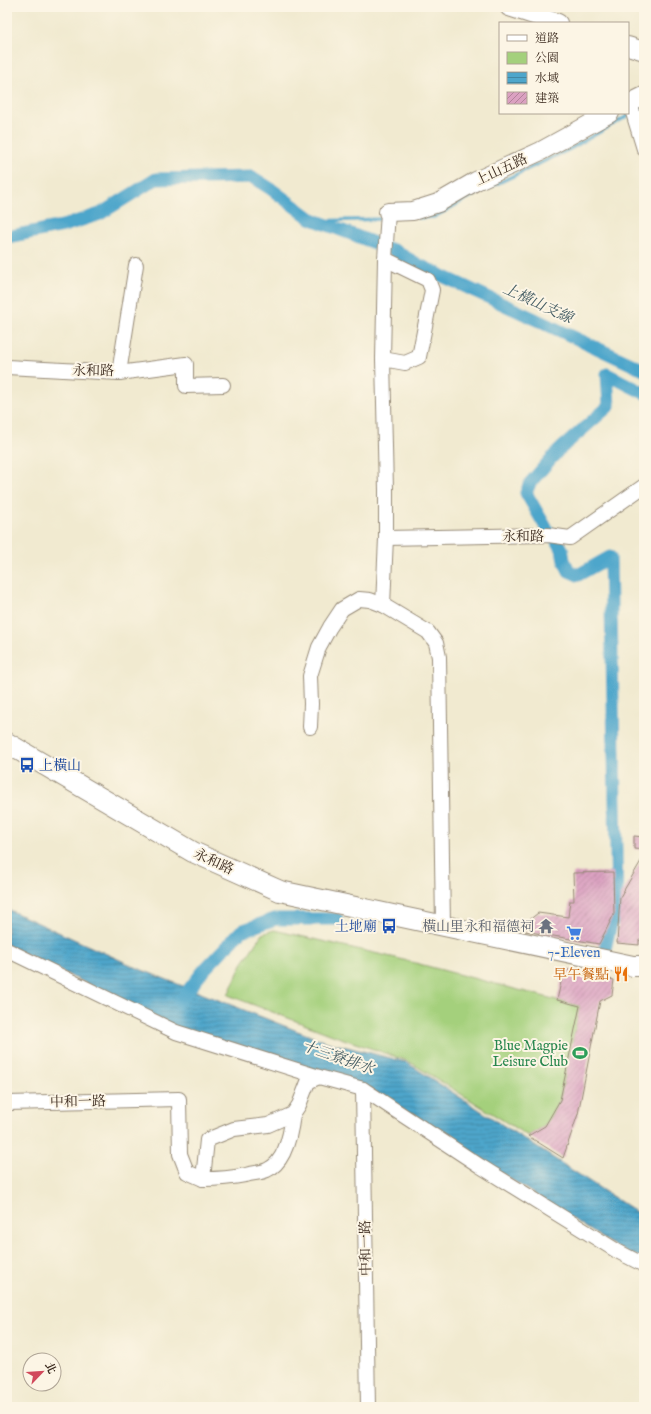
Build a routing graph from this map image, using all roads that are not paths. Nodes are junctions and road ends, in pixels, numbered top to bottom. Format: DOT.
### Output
graph roads {
  1 [pos="509,7"];
  2 [pos="555,22"];
  3 [pos="629,46"];
  4 [pos="644,51"];
  5 [pos="633,102"];
  6 [pos="608,114"];
  7 [pos="644,149"];
  8 [pos="388,212"];
  9 [pos="385,255"];
  10 [pos="136,265"];
  11 [pos="383,359"];
  12 [pos="7,367"];
  13 [pos="120,373"];
  14 [pos="223,385"];
  15 [pos="644,486"];
  16 [pos="386,538"];
  17 [pos="383,605"];
  18 [pos="310,727"];
  19 [pos="7,743"];
  20 [pos="444,926"];
  21 [pos="7,950"];
  22 [pos="644,966"];
  23 [pos="320,1077"];
  24 [pos="363,1089"];
  25 [pos="7,1103"];
  26 [pos="293,1114"];
  27 [pos="203,1179"];
  28 [pos="644,1265"];
  29 [pos="368,1407"];
  1 -- 2 [label="street"];
  3 -- 4 [label="street"];
  5 -- 7 [label="street"];
  6 -- 8 [label="street, 上山五路"];
  8 -- 9 [label="street"];
  9 -- 11 [label="street"];
  9 -- 11 [label="street"];
  10 -- 13 [label="street, 永和路"];
  11 -- 16 [label="street"];
  12 -- 13 [label="street, 永和路"];
  13 -- 14 [label="street"];
  15 -- 16 [label="street, 永和路"];
  16 -- 17 [label="street"];
  17 -- 18 [label="street"];
  17 -- 20 [label="street"];
  19 -- 20 [label="main road, 永和路"];
  20 -- 22 [label="main road, 永和路"];
  21 -- 23 [label="street"];
  23 -- 24 [label="street"];
  23 -- 26 [label="street, 中和一路"];
  24 -- 28 [label="street"];
  24 -- 29 [label="street, 中和一路"];
  25 -- 27 [label="street, 中和一路"];
  26 -- 27 [label="street, 中和一路"];
  26 -- 27 [label="street"];
}
